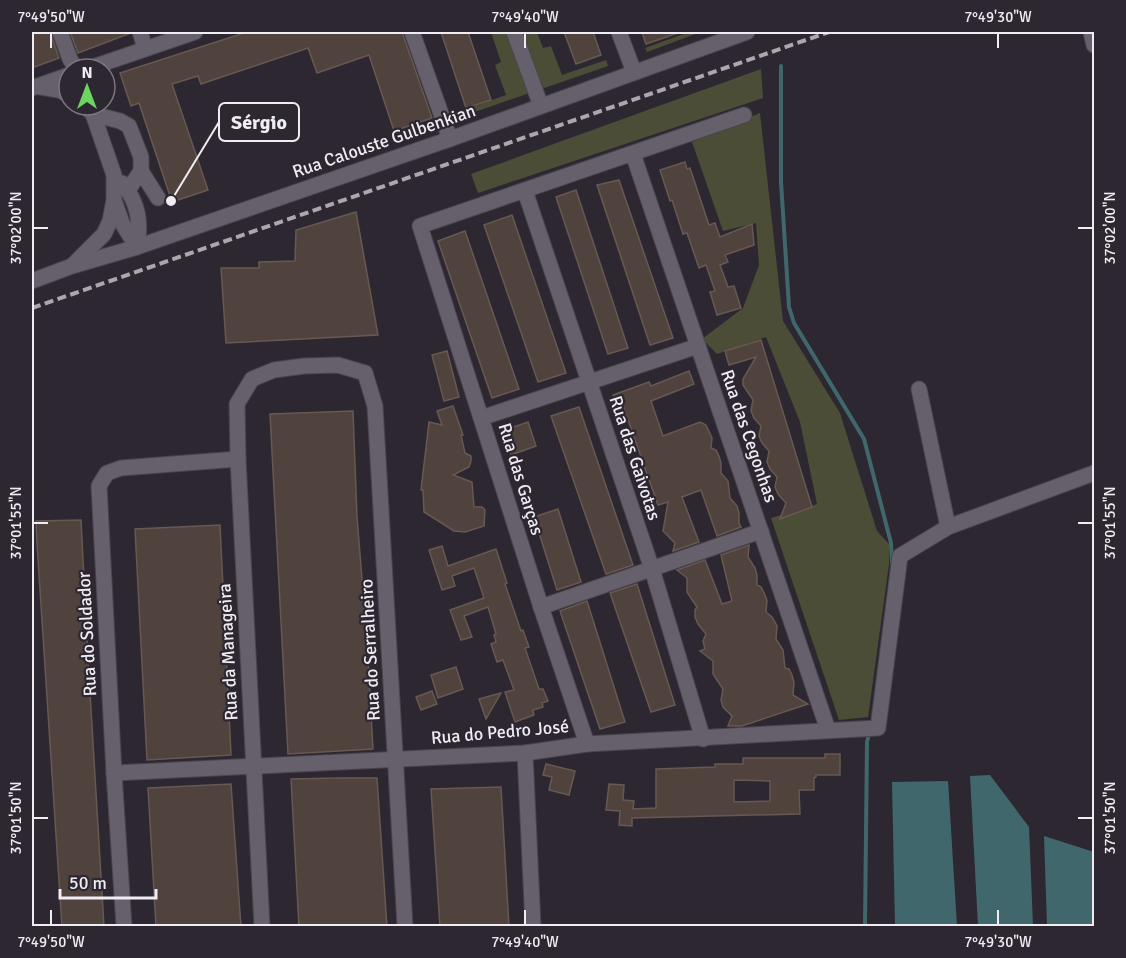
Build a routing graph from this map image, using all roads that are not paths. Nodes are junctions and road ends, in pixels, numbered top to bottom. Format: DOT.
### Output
graph roads {
  1 [pos="60,32"];
  2 [pos="140,32"];
  3 [pos="195,32"];
  4 [pos="412,32"];
  5 [pos="514,32"];
  6 [pos="619,32"];
  7 [pos="747,32"];
  8 [pos="1090,32"];
  9 [pos="720,36"];
  10 [pos="1095,45"];
  11 [pos="145,48"];
  12 [pos="69,57"];
  13 [pos="117,60"];
  14 [pos="634,72"];
  15 [pos="57,79"];
  16 [pos="33,88"];
  17 [pos="57,91"];
  18 [pos="541,106"];
  19 [pos="744,115"];
  20 [pos="93,117"];
  21 [pos="111,117"];
  22 [pos="450,139"];
  23 [pos="633,154"];
  24 [pos="141,171"];
  25 [pos="114,175"];
  26 [pos="128,190"];
  27 [pos="525,191"];
  28 [pos="158,198"];
  29 [pos="114,200"];
  30 [pos="139,212"];
  31 [pos="170,236"];
  32 [pos="136,247"];
  33 [pos="72,266"];
  34 [pos="32,281"];
  35 [pos="698,346"];
  36 [pos="365,373"];
  37 [pos="589,382"];
  38 [pos="919,390"];
  39 [pos="481,418"];
  40 [pos="238,459"];
  41 [pos="1095,473"];
  42 [pos="948,527"];
  43 [pos="761,531"];
  44 [pos="652,568"];
  45 [pos="541,607"];
  46 [pos="828,730"];
  47 [pos="703,738"];
  48 [pos="586,744"];
  49 [pos="525,753"];
  50 [pos="395,759"];
  51 [pos="253,767"];
  52 [pos="114,773"];
  53 [pos="124,927"];
  54 [pos="262,927"];
  55 [pos="405,927"];
  56 [pos="534,927"];
  1 -- 12 [label="street"];
  2 -- 11 [label="street"];
  3 -- 11 [label="street"];
  4 -- 22 [label="street"];
  5 -- 18 [label="street"];
  6 -- 14 [label="street"];
  7 -- 9 [label="street, Rua Calouste Gulbenkian"];
  8 -- 10 [label="street"];
  9 -- 14 [label="street, Rua Calouste Gulbenkian"];
  11 -- 13 [label="street"];
  14 -- 18 [label="street, Rua Calouste Gulbenkian"];
  15 -- 16 [label="street"];
  16 -- 17 [label="street"];
  18 -- 22 [label="street, Rua Calouste Gulbenkian"];
  19 -- 23 [label="street"];
  20 -- 25 [label="street"];
  21 -- 24 [label="street"];
  22 -- 31 [label="street, Rua Calouste Gulbenkian"];
  23 -- 27 [label="street"];
  23 -- 35 [label="street, Rua das Cegonhas"];
  24 -- 26 [label="street"];
  24 -- 28 [label="street"];
  25 -- 26 [label="street"];
  25 -- 29 [label="street"];
  26 -- 30 [label="street"];
  27 -- 37 [label="street, Rua das Gaivotas"];
  27 -- 39 [label="street, Rua das Garças"];
  29 -- 32 [label="street"];
  29 -- 33 [label="street"];
  30 -- 31 [label="street"];
  30 -- 32 [label="street"];
  31 -- 32 [label="street, Rua Calouste Gulbenkian"];
  32 -- 33 [label="street, Rua Calouste Gulbenkian"];
  33 -- 34 [label="street, Rua Calouste Gulbenkian"];
  35 -- 37 [label="street"];
  35 -- 43 [label="street, Rua das Cegonhas"];
  36 -- 40 [label="street, Rua da Manageira"];
  36 -- 50 [label="street, Rua do Serralheiro"];
  37 -- 39 [label="street"];
  37 -- 44 [label="street, Rua das Gaivotas"];
  38 -- 42 [label="street"];
  39 -- 45 [label="street, Rua das Garças"];
  40 -- 51 [label="street, Rua da Manageira"];
  40 -- 52 [label="street, Rua do Soldador"];
  41 -- 42 [label="street"];
  42 -- 46 [label="street, Rua do Pedro José"];
  43 -- 44 [label="street"];
  43 -- 46 [label="street, Rua das Cegonhas"];
  44 -- 45 [label="street"];
  44 -- 47 [label="street, Rua das Gaivotas"];
  45 -- 48 [label="street, Rua das Garças"];
  46 -- 47 [label="street, Rua do Pedro José"];
  47 -- 48 [label="street, Rua do Pedro José"];
  48 -- 49 [label="street, Rua do Pedro José"];
  49 -- 50 [label="street, Rua do Pedro José"];
  49 -- 56 [label="street"];
  50 -- 51 [label="street, Rua do Pedro José"];
  50 -- 55 [label="street, Rua do Serralheiro"];
  51 -- 52 [label="street, Rua do Pedro José"];
  51 -- 54 [label="street, Rua da Manageira"];
  52 -- 53 [label="street, Rua do Soldador"];
}
